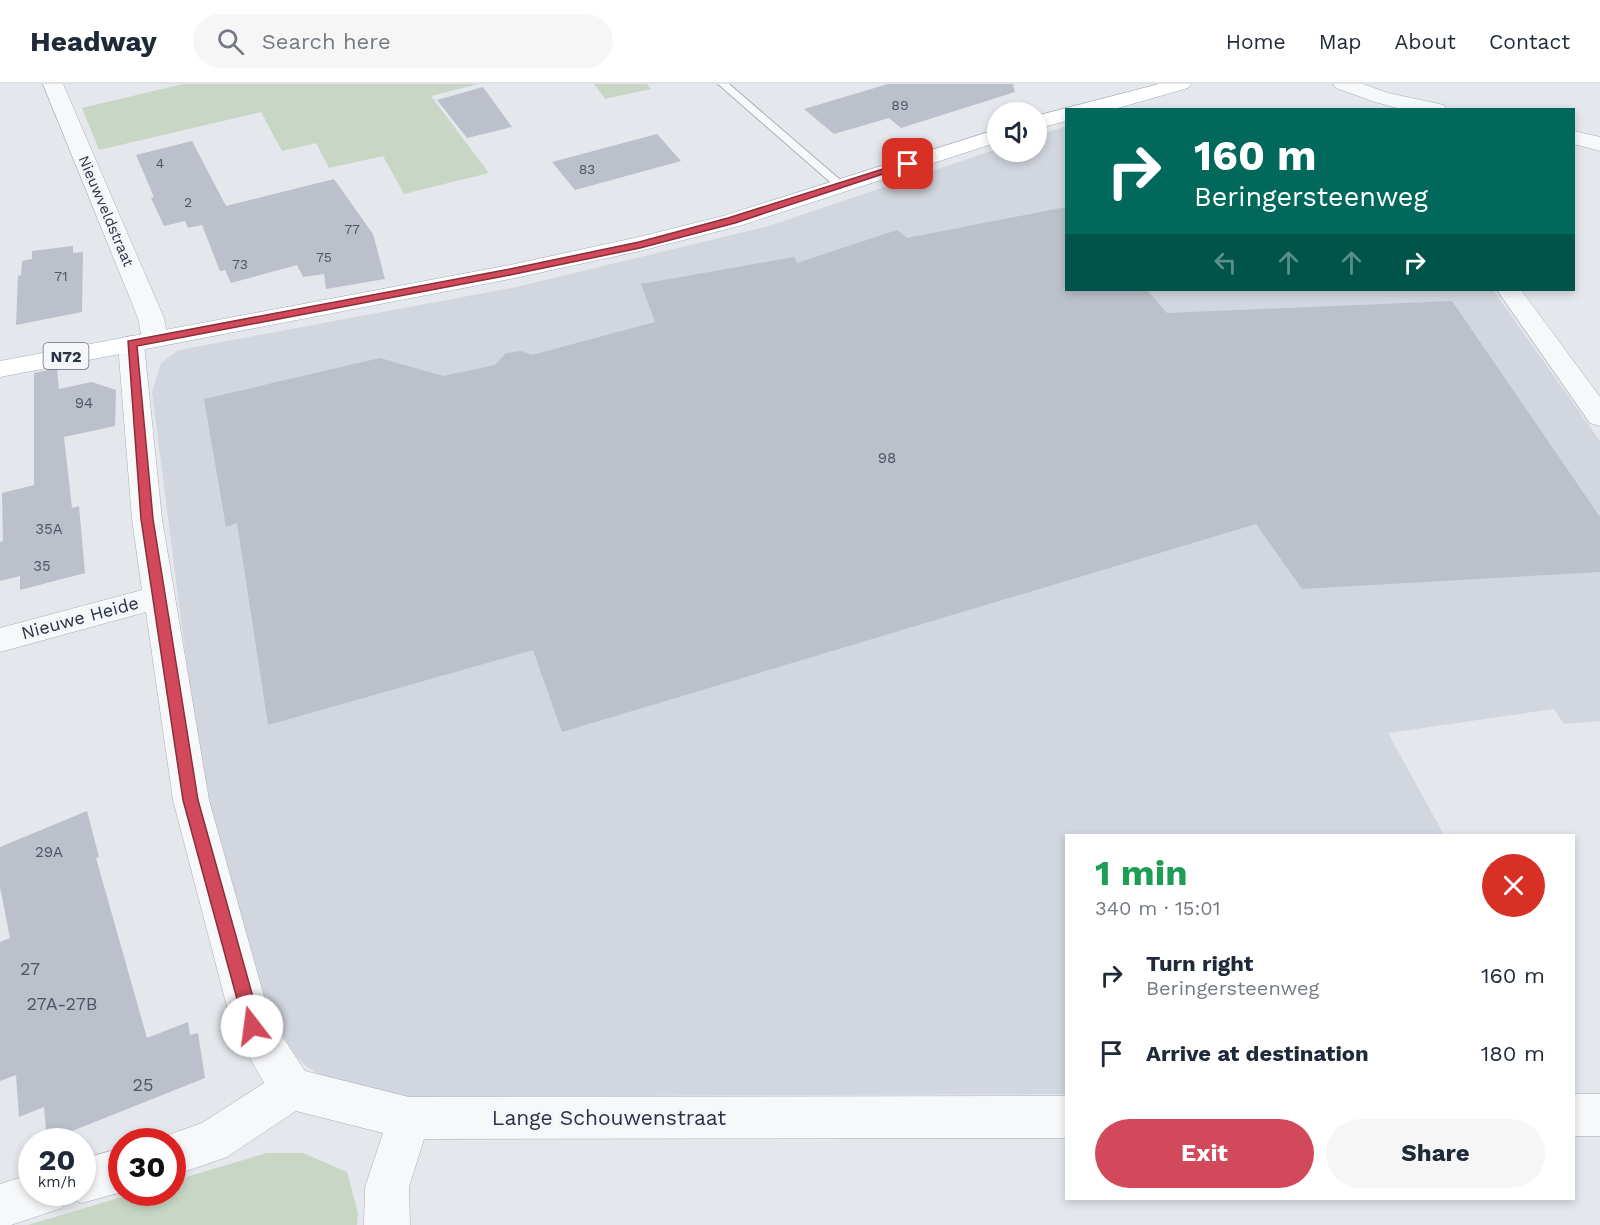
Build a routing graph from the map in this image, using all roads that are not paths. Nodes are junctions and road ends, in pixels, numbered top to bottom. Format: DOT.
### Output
graph roads {
  1 [pos="53,84"];
  2 [pos="723,84"];
  3 [pos="1141,84"];
  4 [pos="1182,84"];
  5 [pos="1343,84"];
  6 [pos="1382,104"];
  7 [pos="1086,107"];
  8 [pos="1418,108"];
  9 [pos="1065,114"];
  10 [pos="1047,120"];
  11 [pos="1575,138"];
  12 [pos="987,139"];
  13 [pos="1600,144"];
  14 [pos="841,186"];
  15 [pos="1510,291"];
  16 [pos="143,342"];
  17 [pos="0,369"];
  18 [pos="1600,417"];
  19 [pos="159,597"];
  20 [pos="0,640"];
  21 [pos="292,1089"];
  22 [pos="1575,1115"];
  23 [pos="1600,1115"];
  24 [pos="1065,1117"];
  25 [pos="410,1118"];
  26 [pos="186,1150"];
  27 [pos="18,1201"];
  28 [pos="0,1206"];
  29 [pos="387,1225"];
  1 -- 16 [label="street, Nieuwveldstraat"];
  2 -- 14 [label="lane"];
  3 -- 7 [label="main road"];
  4 -- 7 [label="main road"];
  5 -- 6 [label="street"];
  6 -- 8 [label="street"];
  9 -- 10 [label="main road"];
  11 -- 13 [label="street"];
  12 -- 14 [label="main road, N72"];
  14 -- 16 [label="main road, N72"];
  15 -- 18 [label="street"];
  16 -- 17 [label="main road, N72"];
  16 -- 19 [label="street, Nieuwveldstraat"];
  19 -- 20 [label="street, Nieuwe Heide"];
  19 -- 21 [label="street, Nieuwveldstraat"];
  21 -- 25 [label="street, Lange Schouwenstraat"];
  21 -- 26 [label="street"];
  22 -- 23 [label="street"];
  24 -- 25 [label="street, Lange Schouwenstraat"];
  25 -- 29 [label="street"];
  27 -- 28 [label="street"];
}
